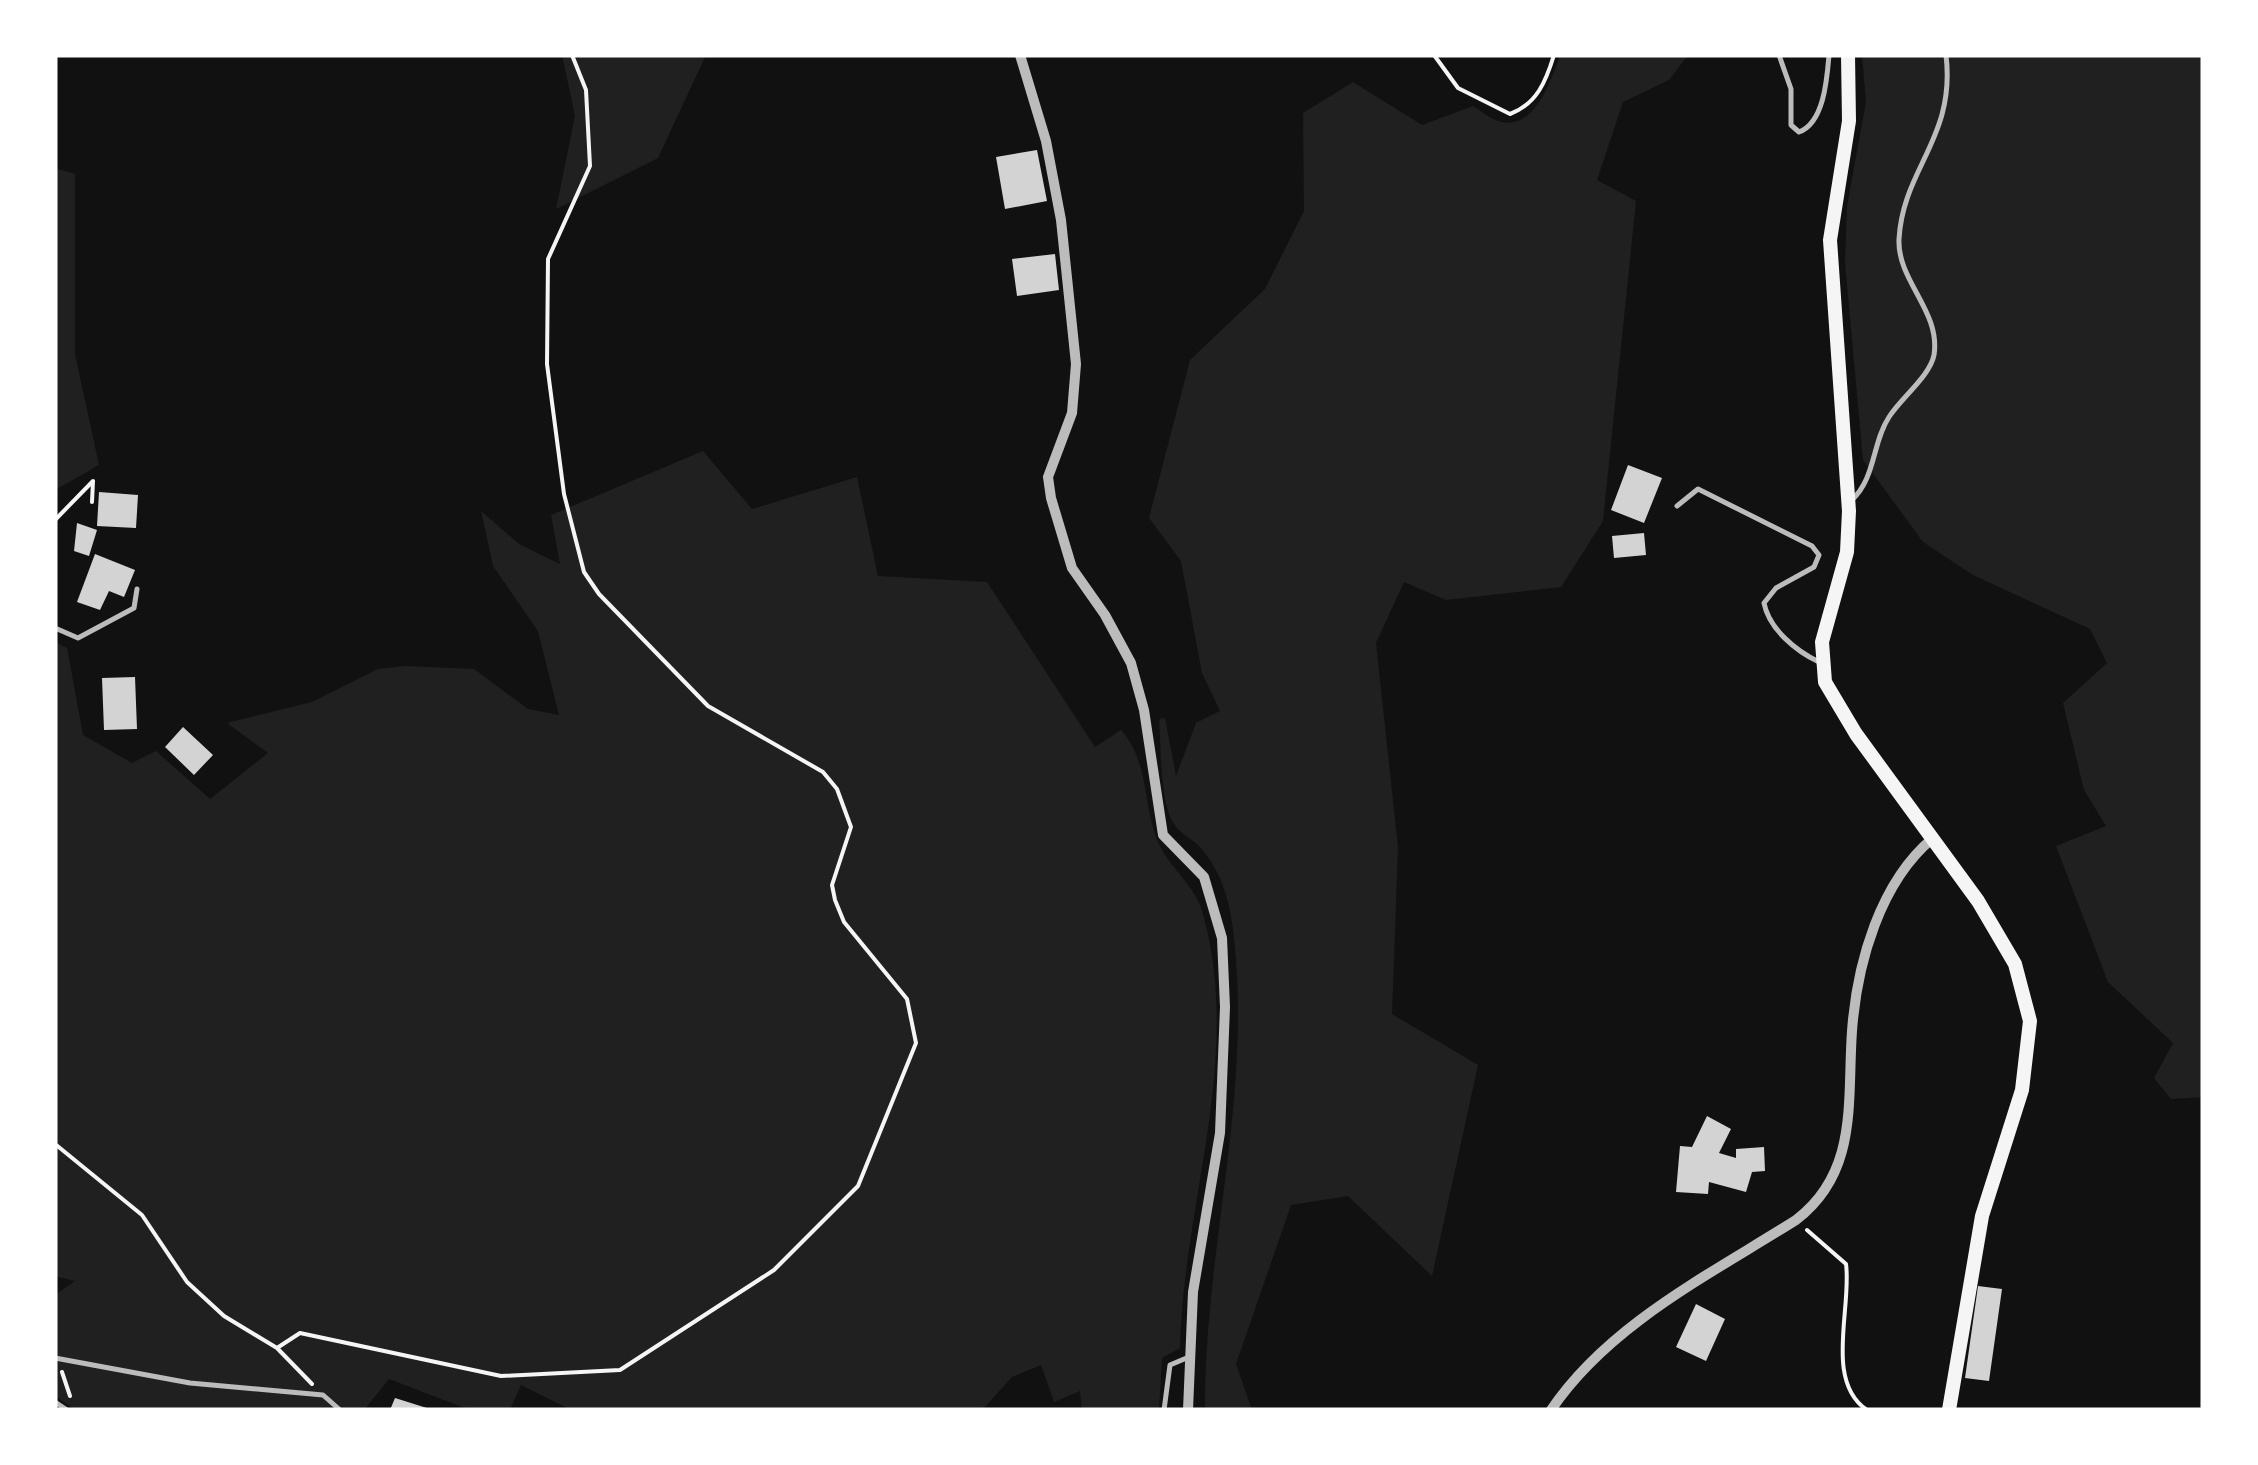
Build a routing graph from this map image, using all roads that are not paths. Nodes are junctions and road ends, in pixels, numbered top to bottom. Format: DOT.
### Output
graph roads {
  1 [pos="1020,55"];
  2 [pos="1779,55"];
  3 [pos="1829,55"];
  4 [pos="1848,55"];
  5 [pos="1946,55"];
  6 [pos="1849,503"];
  7 [pos="1677,506"];
  8 [pos="137,589"];
  9 [pos="55,628"];
  10 [pos="1822,663"];
  11 [pos="1933,838"];
  12 [pos="1189,1357"];
  13 [pos="55,1358"];
  14 [pos="55,1402"];
  15 [pos="67,1410"];
  16 [pos="340,1410"];
  17 [pos="1164,1410"];
  18 [pos="1188,1410"];
  19 [pos="1551,1410"];
  20 [pos="1949,1410"];
  1 -- 12 [label="street"];
  2 -- 3 [label="lane"];
  4 -- 6 [label="main road"];
  5 -- 6 [label="lane"];
  6 -- 10 [label="main road"];
  7 -- 10 [label="lane"];
  8 -- 9 [label="lane"];
  10 -- 11 [label="main road"];
  11 -- 19 [label="street"];
  11 -- 20 [label="main road"];
  12 -- 17 [label="lane"];
  12 -- 18 [label="street"];
  13 -- 16 [label="lane"];
  14 -- 15 [label="lane"];
}
